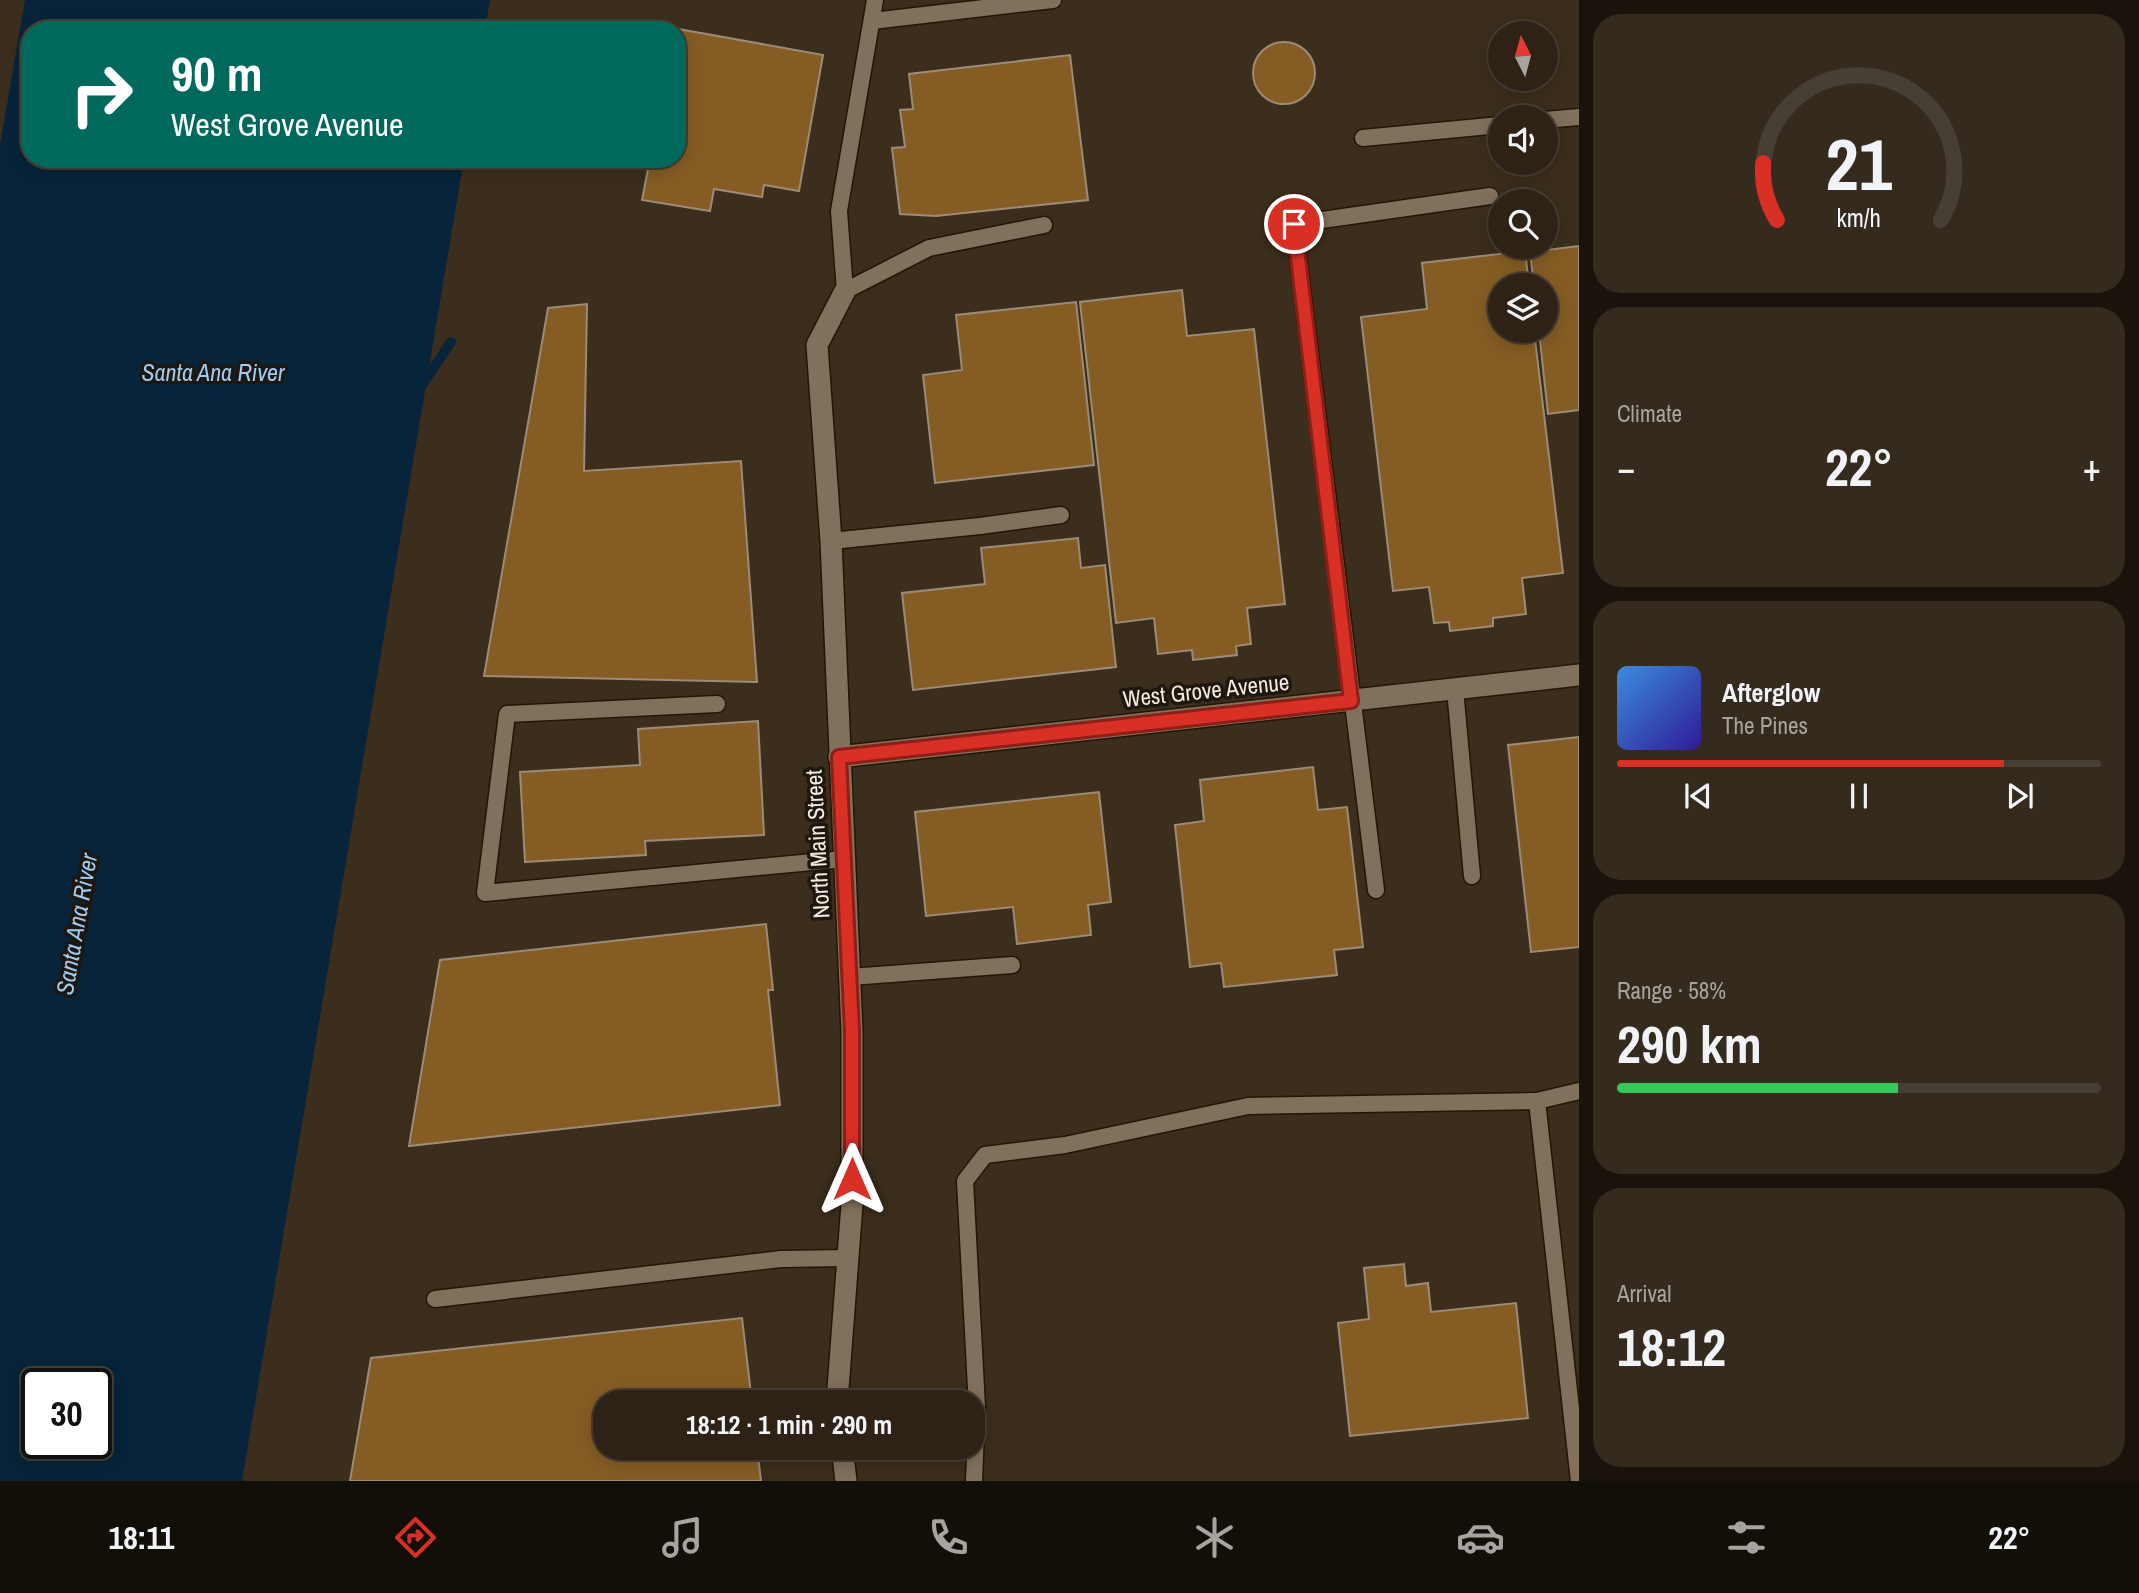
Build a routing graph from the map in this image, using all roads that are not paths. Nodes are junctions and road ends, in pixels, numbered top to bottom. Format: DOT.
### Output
graph roads {
  1 [pos="875,0"];
  2 [pos="1053,0"];
  3 [pos="872,21"];
  4 [pos="1579,117"];
  5 [pos="1558,119"];
  6 [pos="1488,126"];
  7 [pos="1363,138"];
  8 [pos="1488,196"];
  9 [pos="1044,225"];
  10 [pos="845,291"];
  11 [pos="1061,515"];
  12 [pos="831,541"];
  13 [pos="1579,675"];
  14 [pos="1455,689"];
  15 [pos="1351,701"];
  16 [pos="717,704"];
  17 [pos="839,757"];
  18 [pos="844,859"];
  19 [pos="1472,876"];
  20 [pos="1376,890"];
  21 [pos="1012,965"];
  22 [pos="850,977"];
  23 [pos="1579,1091"];
  24 [pos="1537,1101"];
  25 [pos="848,1258"];
  26 [pos="435,1299"];
  27 [pos="839,1390"];
  28 [pos="844,1460"];
  29 [pos="846,1481"];
  30 [pos="974,1481"];
  31 [pos="1579,1481"];
  1 -- 3 [label="lane"];
  2 -- 3 [label="lane"];
  3 -- 10 [label="lane"];
  4 -- 5 [label="lane"];
  6 -- 7 [label="lane"];
  8 -- 15 [label="lane"];
  9 -- 10 [label="lane"];
  10 -- 12 [label="street, North Main Street"];
  11 -- 12 [label="lane"];
  12 -- 17 [label="street, North Main Street"];
  13 -- 14 [label="street, West Grove Avenue"];
  14 -- 15 [label="street, West Grove Avenue"];
  14 -- 19 [label="lane"];
  15 -- 17 [label="street, West Grove Avenue"];
  15 -- 20 [label="lane"];
  16 -- 18 [label="lane"];
  17 -- 18 [label="street, North Main Street"];
  18 -- 22 [label="street, North Main Street"];
  21 -- 22 [label="lane"];
  22 -- 25 [label="street, North Main Street"];
  23 -- 24 [label="lane"];
  24 -- 30 [label="lane"];
  24 -- 31 [label="lane"];
  25 -- 26 [label="lane"];
  25 -- 27 [label="street, North Main Street"];
  28 -- 29 [label="street"];
}
